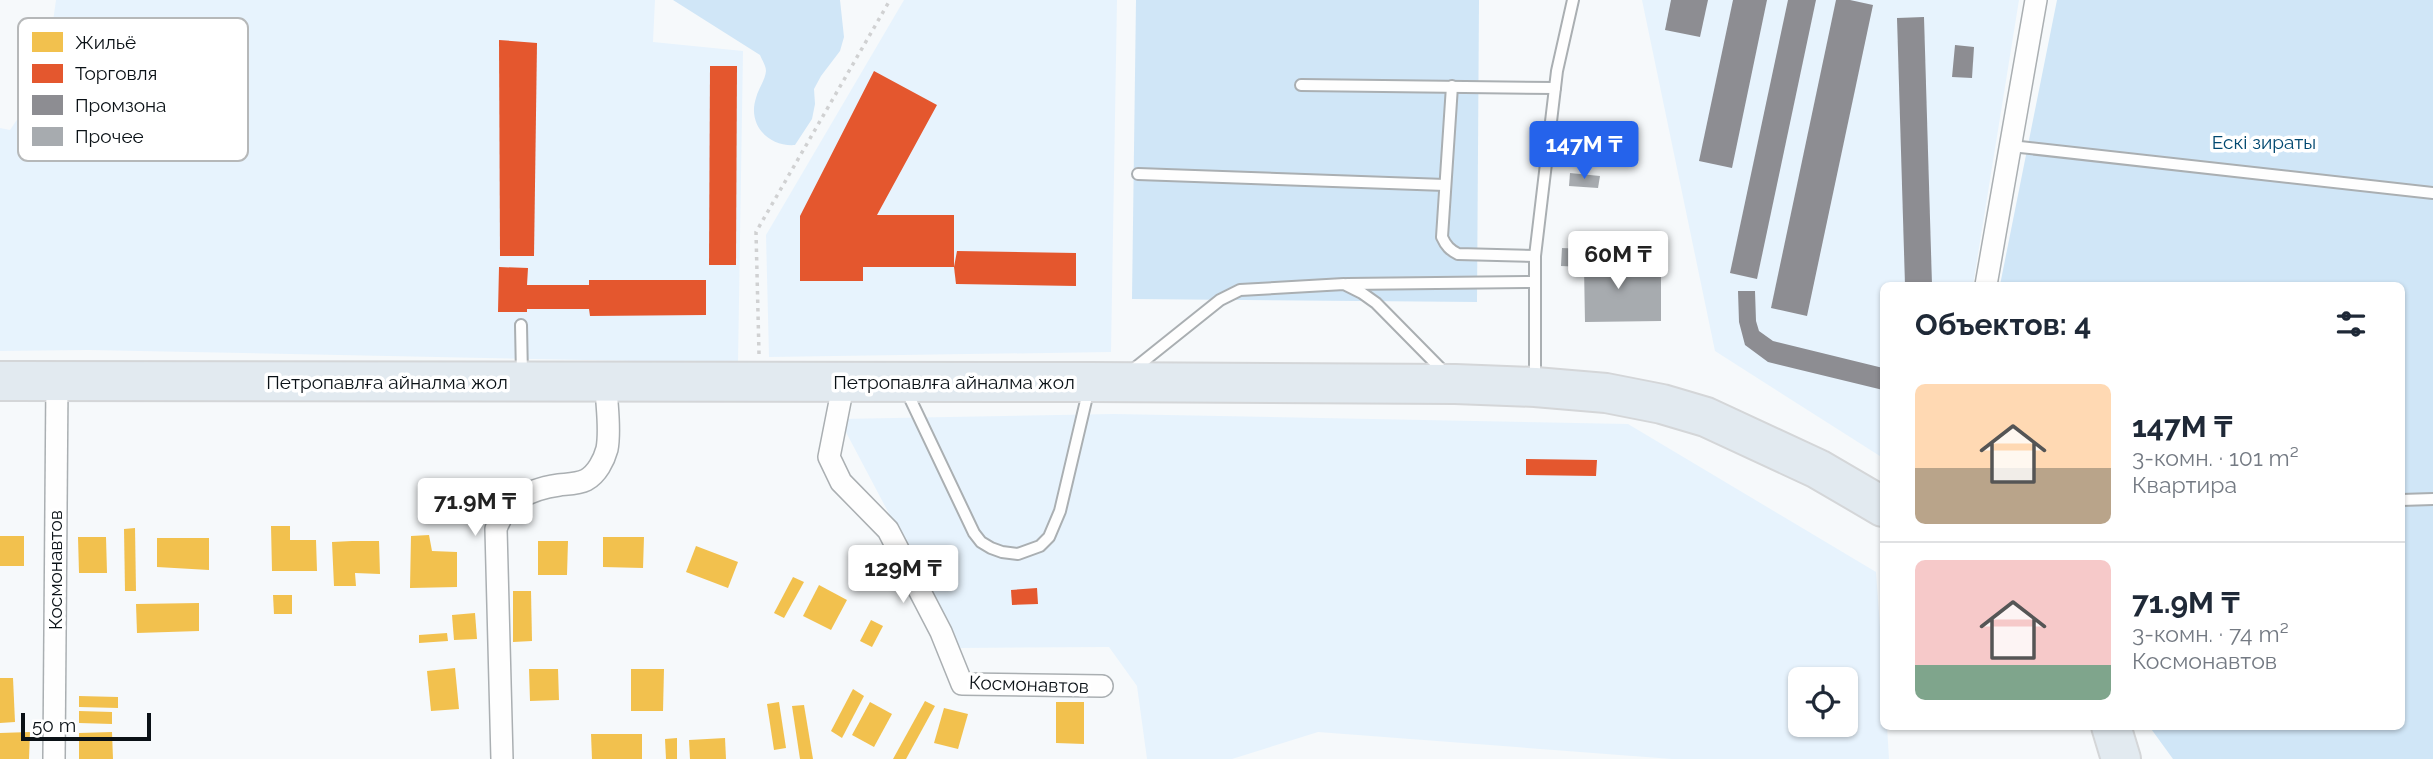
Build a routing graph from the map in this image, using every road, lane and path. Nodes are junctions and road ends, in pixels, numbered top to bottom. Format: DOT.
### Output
graph roads {
  1 [pos="890,0"];
  2 [pos="1573,0"];
  3 [pos="2036,0"];
  4 [pos="1301,85"];
  5 [pos="1452,86"];
  6 [pos="1555,88"];
  7 [pos="2011,146"];
  8 [pos="1138,174"];
  9 [pos="1445,185"];
  10 [pos="2433,192"];
  11 [pos="1535,256"];
  12 [pos="1535,282"];
  13 [pos="1987,282"];
  14 [pos="1344,284"];
  15 [pos="521,325"];
  16 [pos="0,381"];
  17 [pos="57,381"];
  18 [pos="844,381"];
  19 [pos="902,381"];
  20 [pos="522,382"];
  21 [pos="759,382"];
  22 [pos="1104,382"];
  23 [pos="606,383"];
  24 [pos="1455,384"];
  25 [pos="1535,387"];
  26 [pos="2433,499"];
  27 [pos="2405,500"];
  28 [pos="1880,505"];
  29 [pos="1102,686"];
  30 [pos="2111,730"];
  31 [pos="54,759"];
  32 [pos="502,759"];
  33 [pos="2121,759"];
  1 -- 21 [label="path"];
  2 -- 6 [label="lane"];
  3 -- 7 [label="street"];
  4 -- 5 [label="lane"];
  5 -- 6 [label="lane"];
  5 -- 9 [label="lane"];
  6 -- 11 [label="lane"];
  7 -- 10 [label="lane"];
  7 -- 13 [label="street"];
  8 -- 9 [label="lane"];
  9 -- 11 [label="lane"];
  11 -- 12 [label="lane"];
  12 -- 14 [label="lane"];
  12 -- 25 [label="lane"];
  14 -- 22 [label="lane"];
  14 -- 24 [label="lane"];
  15 -- 20 [label="lane"];
  16 -- 17 [label="highway, Петропавлға айналма жол"];
  17 -- 20 [label="highway, Петропавлға айналма жол"];
  17 -- 31 [label="street, Космонавтов"];
  18 -- 19 [label="highway, Петропавлға айналма жол"];
  18 -- 21 [label="highway, Петропавлға айналма жол"];
  18 -- 29 [label="street, Космонавтов"];
  19 -- 22 [label="highway, Петропавлға айналма жол"];
  19 -- 22 [label="lane"];
  20 -- 23 [label="highway, Петропавлға айналма жол"];
  21 -- 23 [label="highway, Петропавлға айналма жол"];
  22 -- 24 [label="highway, Петропавлға айналма жол"];
  23 -- 32 [label="street"];
  24 -- 25 [label="highway, Петропавлға айналма жол"];
  25 -- 28 [label="highway, Петропавлға айналма жол"];
  26 -- 27 [label="lane"];
  30 -- 33 [label="highway"];
}
